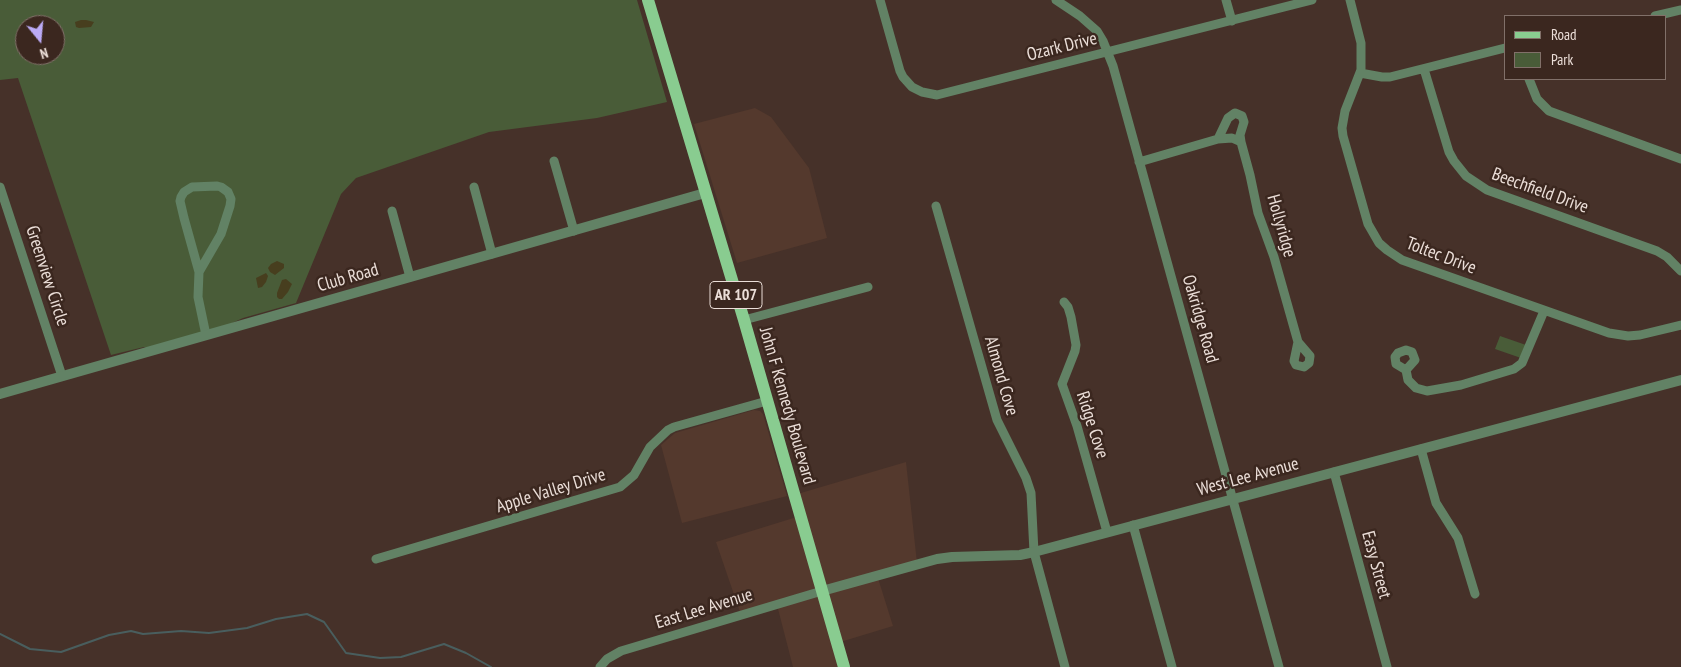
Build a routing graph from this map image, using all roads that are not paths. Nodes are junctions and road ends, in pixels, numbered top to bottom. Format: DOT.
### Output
graph roads {
  1 [pos="648,0"];
  2 [pos="880,0"];
  3 [pos="1056,0"];
  4 [pos="1226,0"];
  5 [pos="1312,0"];
  6 [pos="1350,0"];
  7 [pos="1681,10"];
  8 [pos="1659,15"];
  9 [pos="1232,20"];
  10 [pos="1504,48"];
  11 [pos="1108,52"];
  12 [pos="1424,68"];
  13 [pos="1360,74"];
  14 [pos="1528,80"];
  15 [pos="1218,140"];
  16 [pos="1241,142"];
  17 [pos="1681,159"];
  18 [pos="554,161"];
  19 [pos="1139,162"];
  20 [pos="0,186"];
  21 [pos="474,187"];
  22 [pos="706,193"];
  23 [pos="936,206"];
  24 [pos="392,211"];
  25 [pos="574,231"];
  26 [pos="492,254"];
  27 [pos="1681,271"];
  28 [pos="199,272"];
  29 [pos="410,277"];
  30 [pos="868,287"];
  31 [pos="1064,302"];
  32 [pos="1544,311"];
  33 [pos="744,320"];
  34 [pos="1681,325"];
  35 [pos="206,335"];
  36 [pos="1298,342"];
  37 [pos="1406,370"];
  38 [pos="62,376"];
  39 [pos="1681,380"];
  40 [pos="0,394"];
  41 [pos="767,401"];
  42 [pos="1421,449"];
  43 [pos="1334,472"];
  44 [pos="1233,499"];
  45 [pos="1134,525"];
  46 [pos="1108,532"];
  47 [pos="1034,552"];
  48 [pos="376,559"];
  49 [pos="822,591"];
  50 [pos="1475,594"];
  51 [pos="600,667"];
  52 [pos="844,667"];
  53 [pos="1065,667"];
  54 [pos="1172,667"];
  55 [pos="1279,667"];
  56 [pos="1387,667"];
  1 -- 22 [label="main road, John F Kennedy Boulevard / AR 107"];
  2 -- 11 [label="street, Ozark Drive"];
  3 -- 11 [label="street, Oakridge Road"];
  4 -- 9 [label="street"];
  5 -- 9 [label="street, Ozark Drive"];
  6 -- 13 [label="street, Toltec Drive"];
  7 -- 8 [label="street"];
  9 -- 11 [label="street, Ozark Drive"];
  10 -- 12 [label="street"];
  11 -- 19 [label="street, Oakridge Road"];
  12 -- 13 [label="street"];
  12 -- 27 [label="street, Beechfield Drive"];
  13 -- 32 [label="street, Toltec Drive"];
  14 -- 17 [label="street"];
  15 -- 16 [label="street"];
  15 -- 16 [label="street"];
  15 -- 19 [label="street"];
  16 -- 36 [label="street, Hollyridge"];
  18 -- 25 [label="street"];
  19 -- 44 [label="street, Oakridge Road"];
  20 -- 38 [label="street, Greenview Circle"];
  21 -- 26 [label="street"];
  22 -- 25 [label="street, Club Road"];
  22 -- 33 [label="main road, John F Kennedy Boulevard / AR 107"];
  23 -- 47 [label="street, Almond Cove"];
  24 -- 29 [label="street"];
  25 -- 26 [label="street, Club Road"];
  26 -- 29 [label="street, Club Road"];
  28 -- 28 [label="street"];
  28 -- 35 [label="street"];
  29 -- 35 [label="street, Club Road"];
  30 -- 33 [label="street"];
  31 -- 46 [label="street, Ridge Cove"];
  32 -- 34 [label="street, Toltec Drive"];
  32 -- 37 [label="street"];
  33 -- 41 [label="main road, John F Kennedy Boulevard / AR 107"];
  35 -- 38 [label="street, Club Road"];
  38 -- 40 [label="street, Club Road"];
  39 -- 42 [label="street, West Lee Avenue"];
  41 -- 48 [label="street, Apple Valley Drive"];
  41 -- 49 [label="main road, John F Kennedy Boulevard / AR 107"];
  42 -- 43 [label="street, West Lee Avenue"];
  42 -- 50 [label="street"];
  43 -- 44 [label="street, West Lee Avenue"];
  43 -- 56 [label="street, Easy Street"];
  44 -- 45 [label="street, West Lee Avenue"];
  44 -- 55 [label="street, Oakridge Road"];
  45 -- 46 [label="street, West Lee Avenue"];
  45 -- 54 [label="street"];
  46 -- 47 [label="street, West Lee Avenue"];
  47 -- 49 [label="street, West Lee Avenue"];
  47 -- 53 [label="street, Almond Cove"];
  49 -- 51 [label="street, East Lee Avenue"];
  49 -- 52 [label="main road, AR 107"];
}
